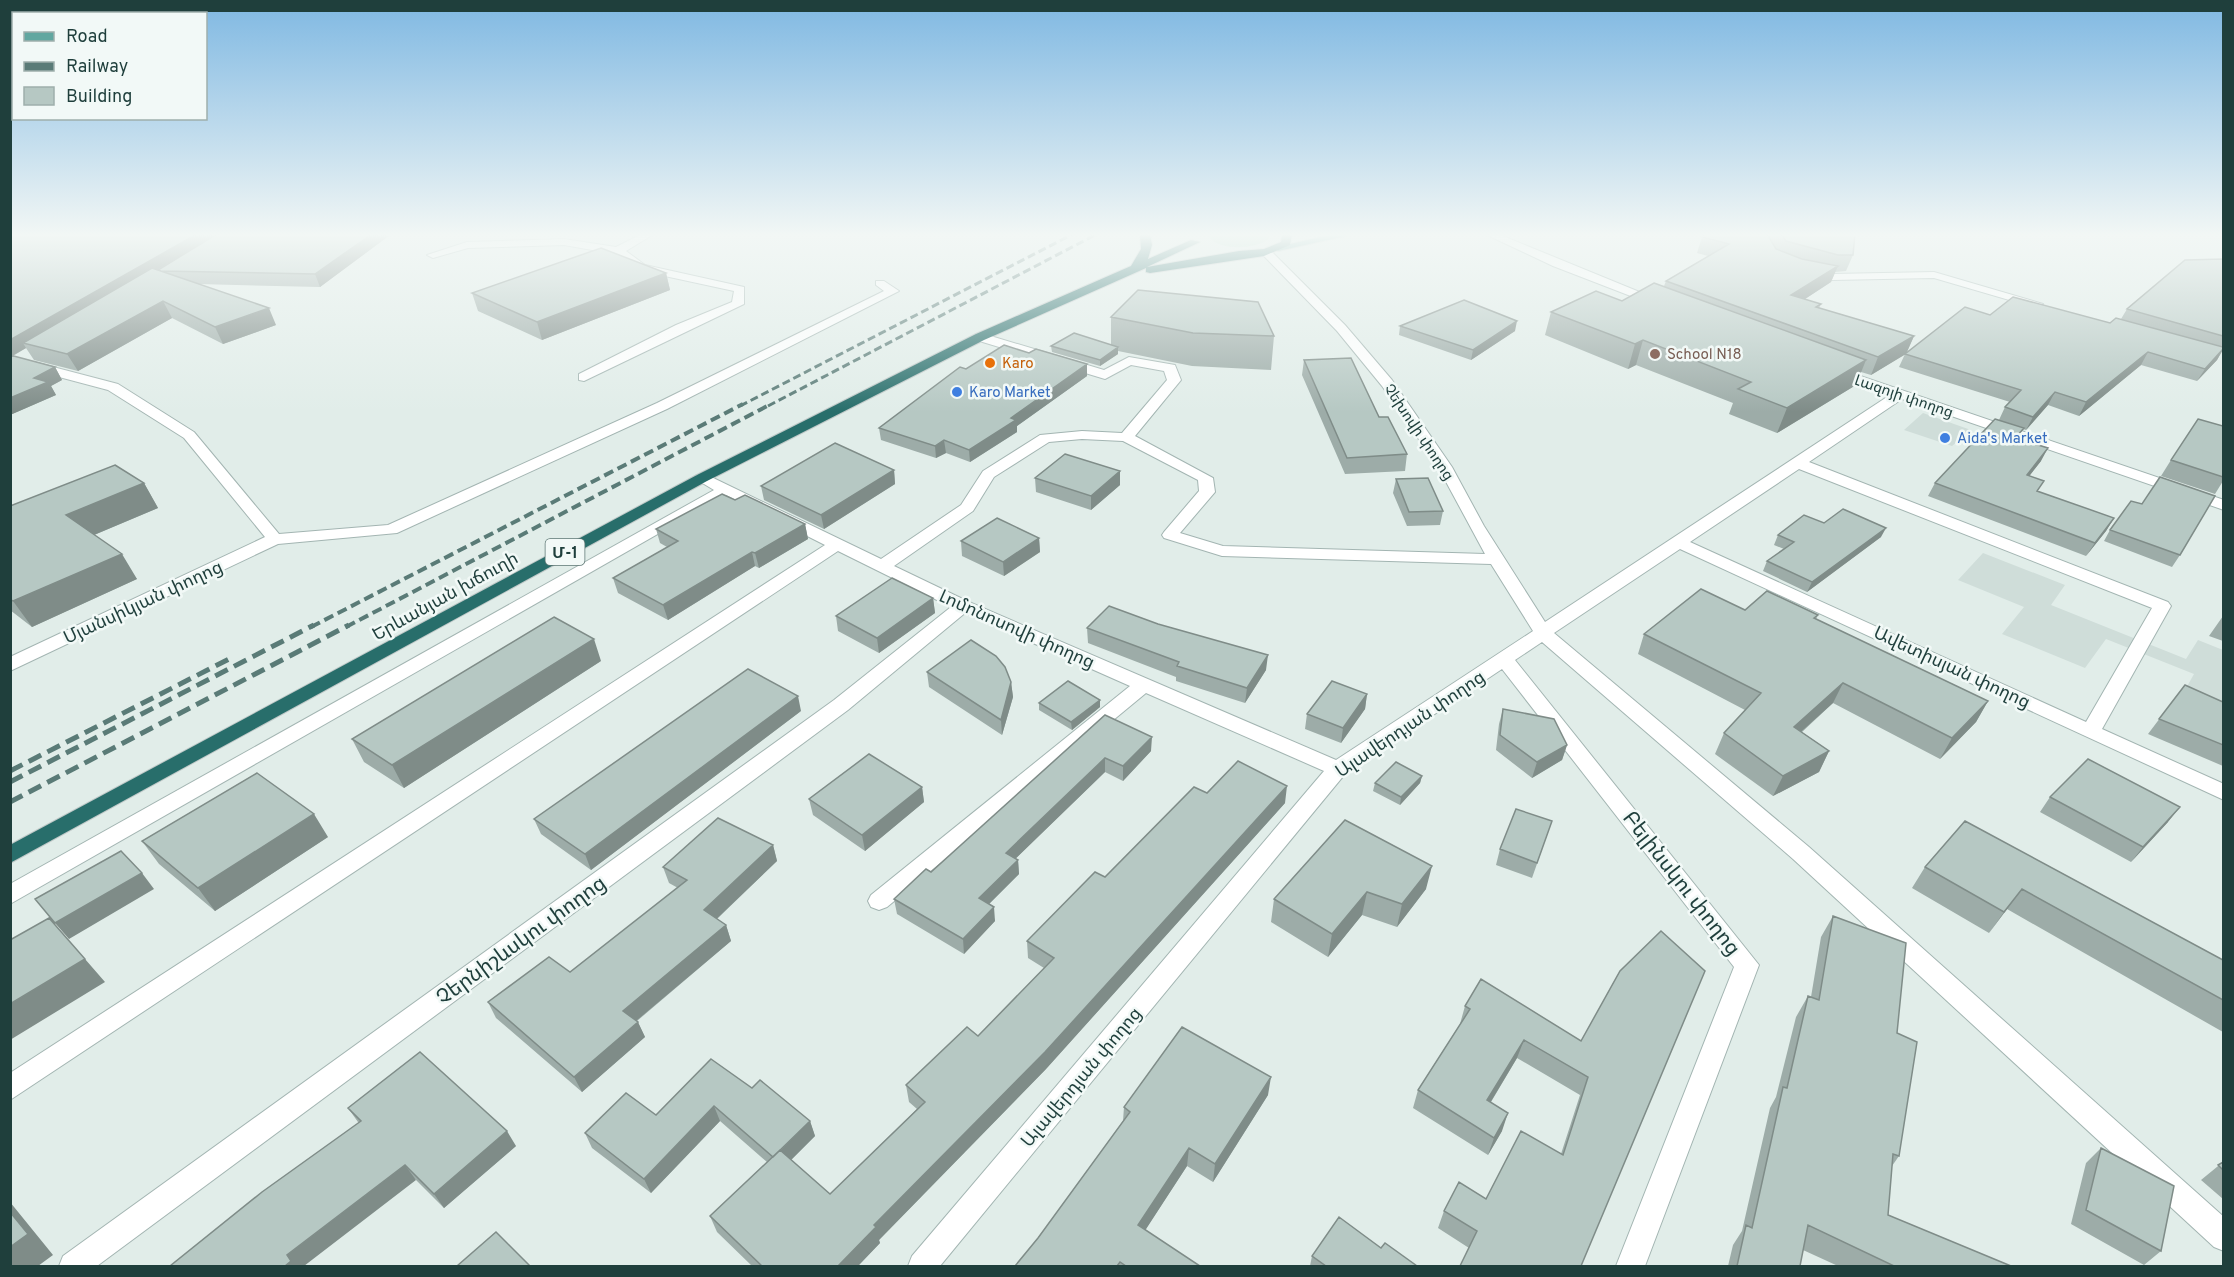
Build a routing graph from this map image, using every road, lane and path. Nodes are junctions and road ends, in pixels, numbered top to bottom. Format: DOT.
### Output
graph roads {
  1 [pos="739,294"];
  2 [pos="888,294"];
  3 [pos="1082,294"];
  4 [pos="1311,294"];
  5 [pos="1635,294"];
  6 [pos="2001,294"];
  7 [pos="1667,306"];
  8 [pos="2045,306"];
  9 [pos="980,337"];
  10 [pos="23,359"];
  11 [pos="1821,366"];
  12 [pos="584,378"];
  13 [pos="1899,395"];
  14 [pos="1126,436"];
  15 [pos="1798,463"];
  16 [pos="702,478"];
  17 [pos="724,490"];
  18 [pos="2223,505"];
  19 [pos="275,539"];
  20 [pos="1680,543"];
  21 [pos="836,545"];
  22 [pos="1500,559"];
  23 [pos="882,566"];
  24 [pos="963,606"];
  25 [pos="1544,633"];
  26 [pos="1505,660"];
  27 [pos="10,665"];
  28 [pos="1143,685"];
  29 [pos="2091,730"];
  30 [pos="1338,769"];
  31 [pos="2223,793"];
  32 [pos="10,855"];
  33 [pos="10,895"];
  34 [pos="879,901"];
  35 [pos="10,1088"];
  36 [pos="2223,1237"];
  37 [pos="73,1266"];
  38 [pos="922,1266"];
  39 [pos="1631,1266"];
  1 -- 12 [label="street"];
  2 -- 19 [label="street"];
  3 -- 9 [label="highway, Երևանյան խճուղի / Մ-1"];
  4 -- 22 [label="street, Չեխովի փողոց"];
  5 -- 7 [label="street"];
  6 -- 8 [label="street"];
  9 -- 14 [label="street"];
  9 -- 16 [label="highway, Երևանյան խճուղի / Մ-1"];
  10 -- 19 [label="street"];
  11 -- 13 [label="street, Լազոյի փողոց"];
  13 -- 15 [label="street, Ալավերդյան փողոց"];
  13 -- 18 [label="street, Լազոյի փողոց"];
  14 -- 22 [label="street"];
  14 -- 23 [label="street"];
  15 -- 20 [label="street, Ալավերդյան փողոց"];
  15 -- 29 [label="street"];
  16 -- 17 [label="street, Լոմոնոսովի փողոց"];
  16 -- 32 [label="highway, Երևանյան խճուղի / Մ-1"];
  17 -- 21 [label="street, Լոմոնոսովի փողոց"];
  17 -- 33 [label="street"];
  19 -- 27 [label="street, Մյանսիկյան փողոց"];
  20 -- 25 [label="street, Ալավերդյան փողոց"];
  20 -- 29 [label="street, Ավետիսյան փողոց"];
  21 -- 23 [label="street, Լոմոնոսովի փողոց"];
  21 -- 35 [label="street"];
  22 -- 25 [label="street, Չեխովի փողոց"];
  23 -- 24 [label="street, Լոմոնոսովի փողոց"];
  24 -- 28 [label="street, Լոմոնոսովի փողոց"];
  24 -- 37 [label="street, Չերնիշևսկու փողոց"];
  25 -- 26 [label="street, Ալավերդյան փողոց"];
  25 -- 36 [label="street, Չեխովի փողոց"];
  26 -- 30 [label="street, Ալավերդյան փողոց"];
  26 -- 39 [label="street, Բելինսկու փողոց"];
  28 -- 30 [label="street, Լոմոնոսովի փողոց"];
  28 -- 34 [label="street"];
  29 -- 31 [label="street, Ավետիսյան փողոց"];
  30 -- 38 [label="street, Ալավերդյան փողոց"];
}
